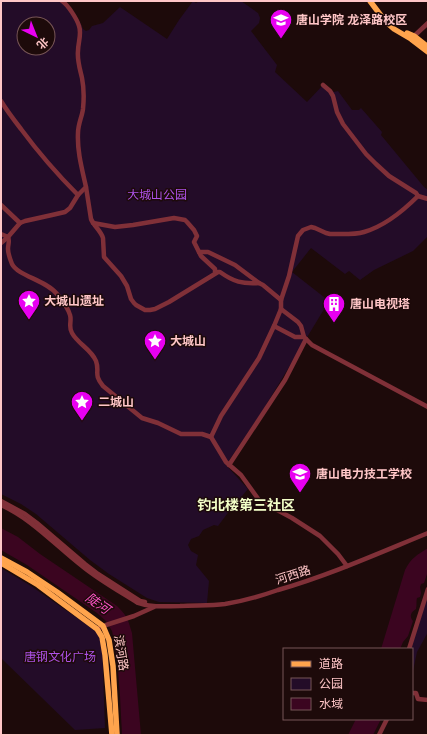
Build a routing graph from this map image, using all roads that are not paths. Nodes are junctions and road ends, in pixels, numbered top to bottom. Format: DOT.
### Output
graph roads {
  1 [pos="62,1"];
  2 [pos="370,1"];
  3 [pos="374,1"];
  4 [pos="428,23"];
  5 [pos="412,38"];
  6 [pos="428,47"];
  7 [pos="428,52"];
  8 [pos="323,85"];
  9 [pos="1,101"];
  10 [pos="86,187"];
  11 [pos="78,195"];
  12 [pos="418,196"];
  13 [pos="428,199"];
  14 [pos="1,205"];
  15 [pos="20,223"];
  16 [pos="93,223"];
  17 [pos="1,234"];
  18 [pos="8,237"];
  19 [pos="1,243"];
  20 [pos="199,252"];
  21 [pos="215,272"];
  22 [pos="259,283"];
  23 [pos="281,300"];
  24 [pos="281,309"];
  25 [pos="274,326"];
  26 [pos="305,338"];
  27 [pos="428,407"];
  28 [pos="211,437"];
  29 [pos="229,465"];
  30 [pos="1,501"];
  31 [pos="1,505"];
  32 [pos="428,533"];
  33 [pos="1,558"];
  34 [pos="1,563"];
  35 [pos="347,566"];
  36 [pos="428,589"];
  37 [pos="156,606"];
  38 [pos="102,627"];
  39 [pos="410,648"];
  40 [pos="413,693"];
  41 [pos="428,700"];
  42 [pos="386,720"];
  43 [pos="112,735"];
  44 [pos="117,735"];
  45 [pos="379,735"];
  1 -- 10 [label="street"];
  2 -- 5 [label="main road"];
  3 -- 5 [label="main road"];
  4 -- 5 [label="street"];
  5 -- 6 [label="main road"];
  5 -- 7 [label="main road"];
  8 -- 12 [label="street"];
  9 -- 11 [label="street"];
  10 -- 11 [label="street"];
  10 -- 16 [label="street"];
  11 -- 15 [label="street"];
  12 -- 13 [label="street"];
  12 -- 23 [label="street"];
  14 -- 15 [label="street"];
  15 -- 18 [label="street"];
  16 -- 20 [label="street"];
  16 -- 21 [label="street"];
  17 -- 18 [label="street"];
  18 -- 19 [label="street"];
  18 -- 28 [label="street"];
  20 -- 21 [label="street"];
  20 -- 22 [label="street"];
  21 -- 22 [label="street"];
  22 -- 23 [label="street"];
  23 -- 24 [label="street"];
  24 -- 25 [label="street"];
  24 -- 26 [label="street"];
  25 -- 26 [label="street"];
  25 -- 28 [label="street"];
  26 -- 27 [label="street"];
  26 -- 29 [label="street"];
  28 -- 29 [label="street"];
  29 -- 35 [label="street"];
  30 -- 37 [label="street, 河西路"];
  31 -- 37 [label="street, 河西路"];
  32 -- 35 [label="street, 河西路"];
  33 -- 38 [label="main road, 滨河路"];
  34 -- 38 [label="main road, 滨河路"];
  35 -- 37 [label="street, 河西路"];
  36 -- 39 [label="street"];
  37 -- 38 [label="street"];
  38 -- 43 [label="main road, 滨河路"];
  38 -- 44 [label="main road, 滨河路"];
  40 -- 41 [label="street"];
  42 -- 45 [label="street"];
}
